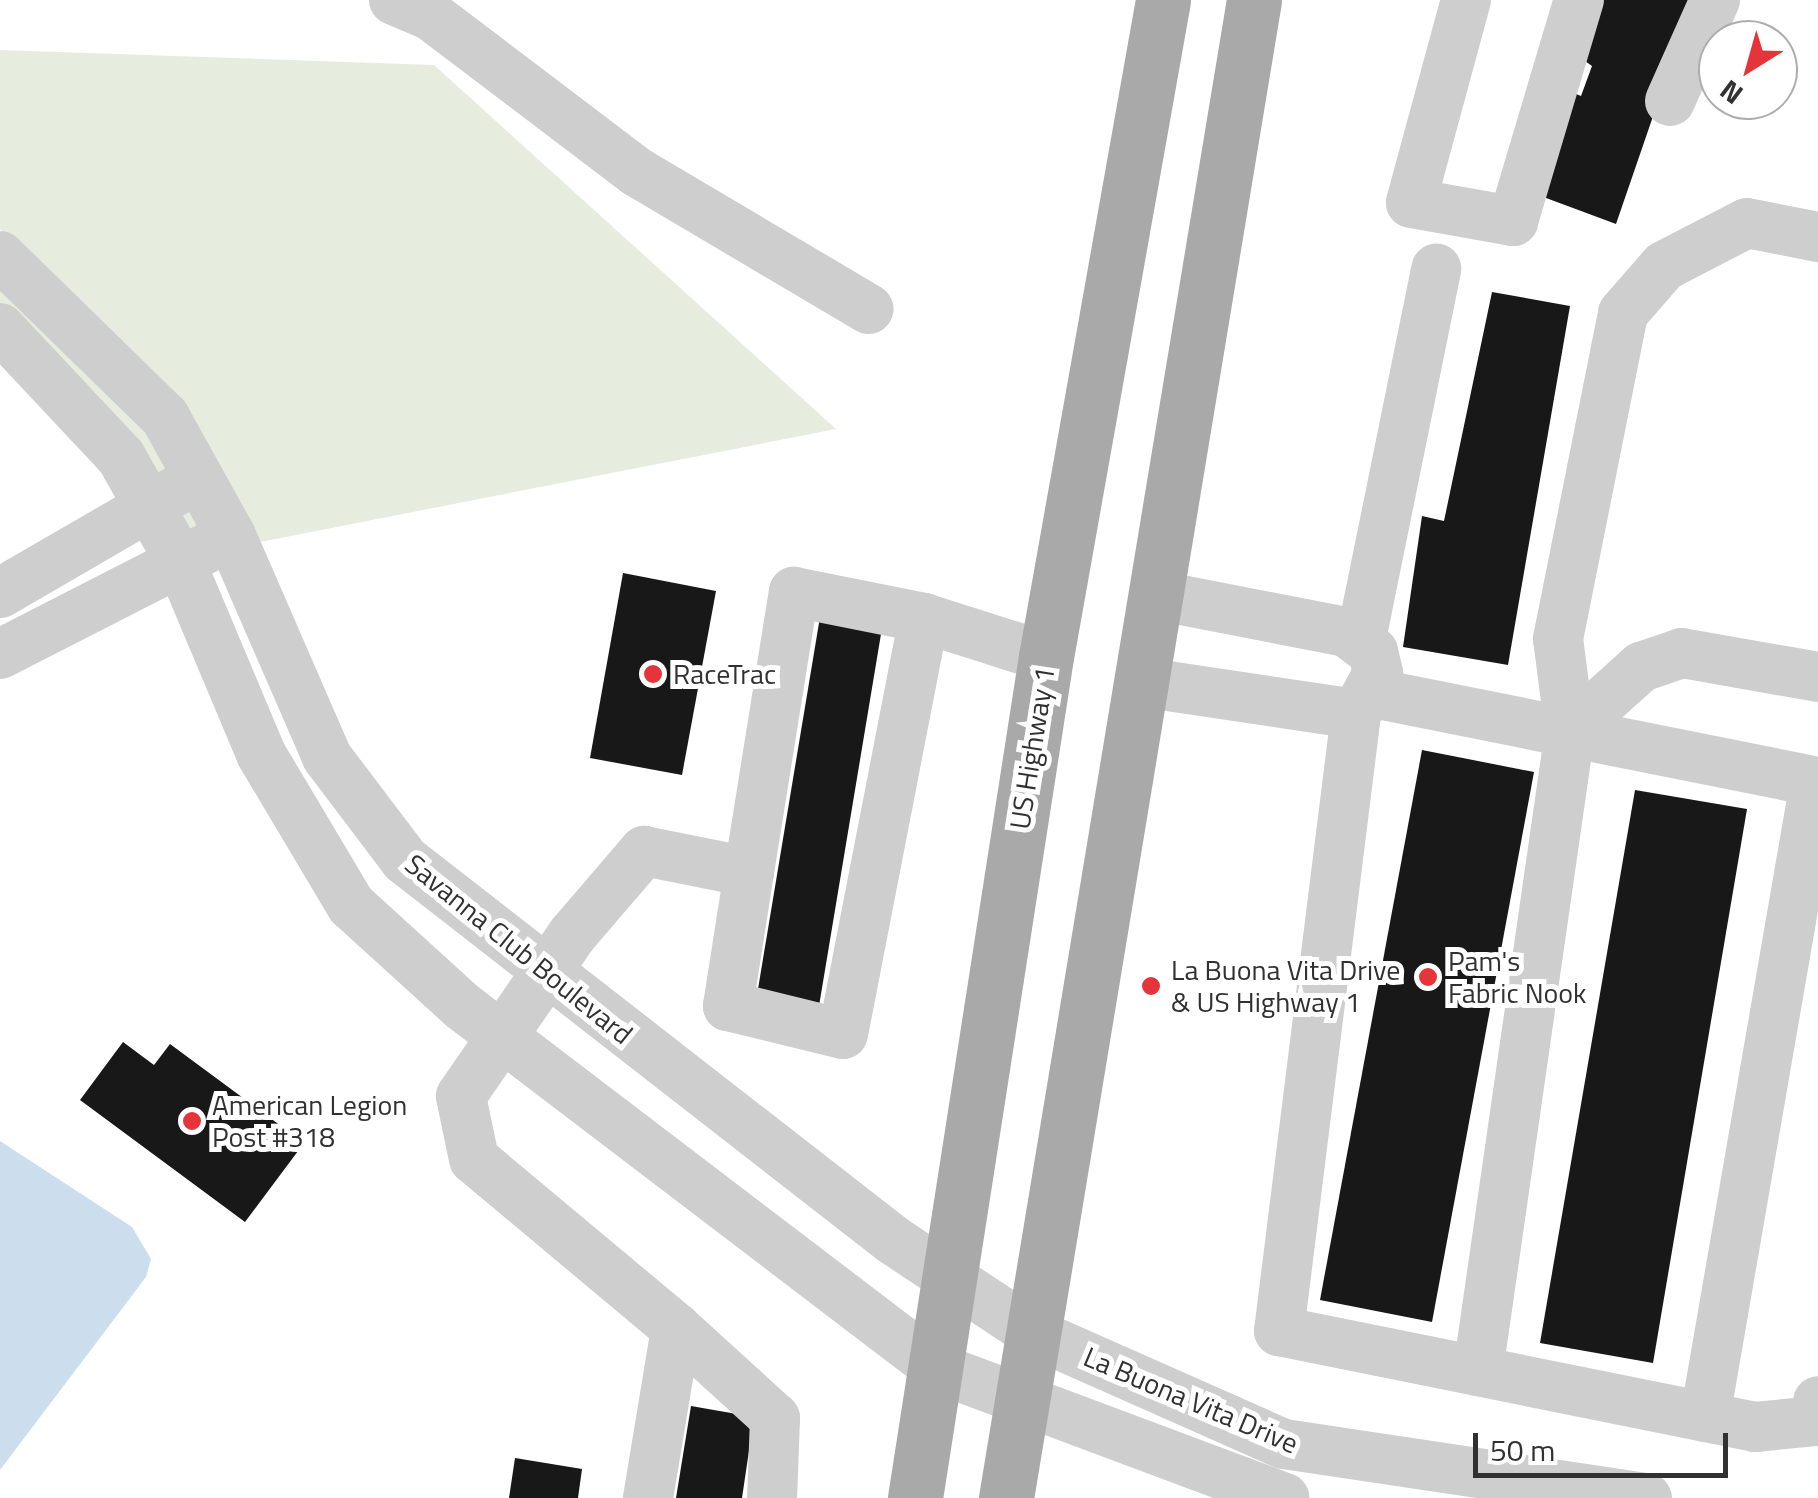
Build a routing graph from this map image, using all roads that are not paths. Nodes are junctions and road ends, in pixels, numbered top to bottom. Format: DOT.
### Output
graph roads {
  1 [pos="394,0"];
  2 [pos="1163,0"];
  3 [pos="1254,0"];
  4 [pos="1466,0"];
  5 [pos="1578,0"];
  6 [pos="1715,0"];
  7 [pos="1670,101"];
  8 [pos="1818,236"];
  9 [pos="0,256"];
  10 [pos="1436,269"];
  11 [pos="869,309"];
  12 [pos="0,328"];
  13 [pos="198,478"];
  14 [pos="149,507"];
  15 [pos="231,536"];
  16 [pos="180,560"];
  17 [pos="0,592"];
  18 [pos="1156,595"];
  19 [pos="924,618"];
  20 [pos="1361,639"];
  21 [pos="0,654"];
  22 [pos="1046,657"];
  23 [pos="1818,677"];
  24 [pos="1141,682"];
  25 [pos="1365,704"];
  26 [pos="1570,731"];
  27 [pos="1817,782"];
  28 [pos="750,872"];
  29 [pos="544,974"];
  30 [pos="505,1038"];
  31 [pos="951,1284"];
  32 [pos="676,1328"];
  33 [pos="1034,1334"];
  34 [pos="936,1368"];
  35 [pos="1478,1372"];
  36 [pos="1818,1401"];
  37 [pos="1021,1406"];
  38 [pos="1705,1417"];
  39 [pos="1467,1484"];
  40 [pos="648,1498"];
  41 [pos="772,1498"];
  42 [pos="915,1498"];
  43 [pos="1006,1498"];
  44 [pos="1285,1498"];
  45 [pos="1648,1498"];
  1 -- 11 [label="street"];
  2 -- 22 [label="main road, US Highway 1"];
  3 -- 18 [label="main road"];
  4 -- 5 [label="street"];
  6 -- 7 [label="street"];
  8 -- 26 [label="street"];
  9 -- 13 [label="street, Savanna Club Boulevard"];
  10 -- 20 [label="street"];
  12 -- 14 [label="street"];
  13 -- 14 [label="street"];
  13 -- 15 [label="street, Savanna Club Boulevard"];
  14 -- 16 [label="street"];
  14 -- 17 [label="street"];
  15 -- 16 [label="street"];
  15 -- 29 [label="street, Savanna Club Boulevard"];
  16 -- 21 [label="street"];
  16 -- 30 [label="street"];
  18 -- 20 [label="street"];
  18 -- 24 [label="main road"];
  19 -- 22 [label="street"];
  19 -- 28 [label="street"];
  19 -- 28 [label="street"];
  20 -- 25 [label="street"];
  22 -- 31 [label="main road, US Highway 1"];
  23 -- 26 [label="street"];
  24 -- 25 [label="street"];
  24 -- 33 [label="main road"];
  25 -- 26 [label="street"];
  25 -- 35 [label="street"];
  26 -- 27 [label="street"];
  26 -- 35 [label="street"];
  27 -- 38 [label="street"];
  28 -- 29 [label="street"];
  29 -- 30 [label="street"];
  29 -- 31 [label="street, Savanna Club Boulevard"];
  30 -- 32 [label="street"];
  30 -- 34 [label="street"];
  31 -- 33 [label="street, Savanna Club Boulevard"];
  31 -- 34 [label="main road, US Highway 1"];
  32 -- 40 [label="street"];
  32 -- 41 [label="street"];
  33 -- 37 [label="main road"];
  33 -- 39 [label="street, La Buona Vita Drive"];
  34 -- 37 [label="street"];
  34 -- 42 [label="main road, US Highway 1"];
  35 -- 38 [label="street"];
  36 -- 38 [label="street"];
  37 -- 43 [label="main road"];
  37 -- 44 [label="street, La Buona Vita Drive"];
  39 -- 45 [label="street, La Buona Vita Drive"];
}
